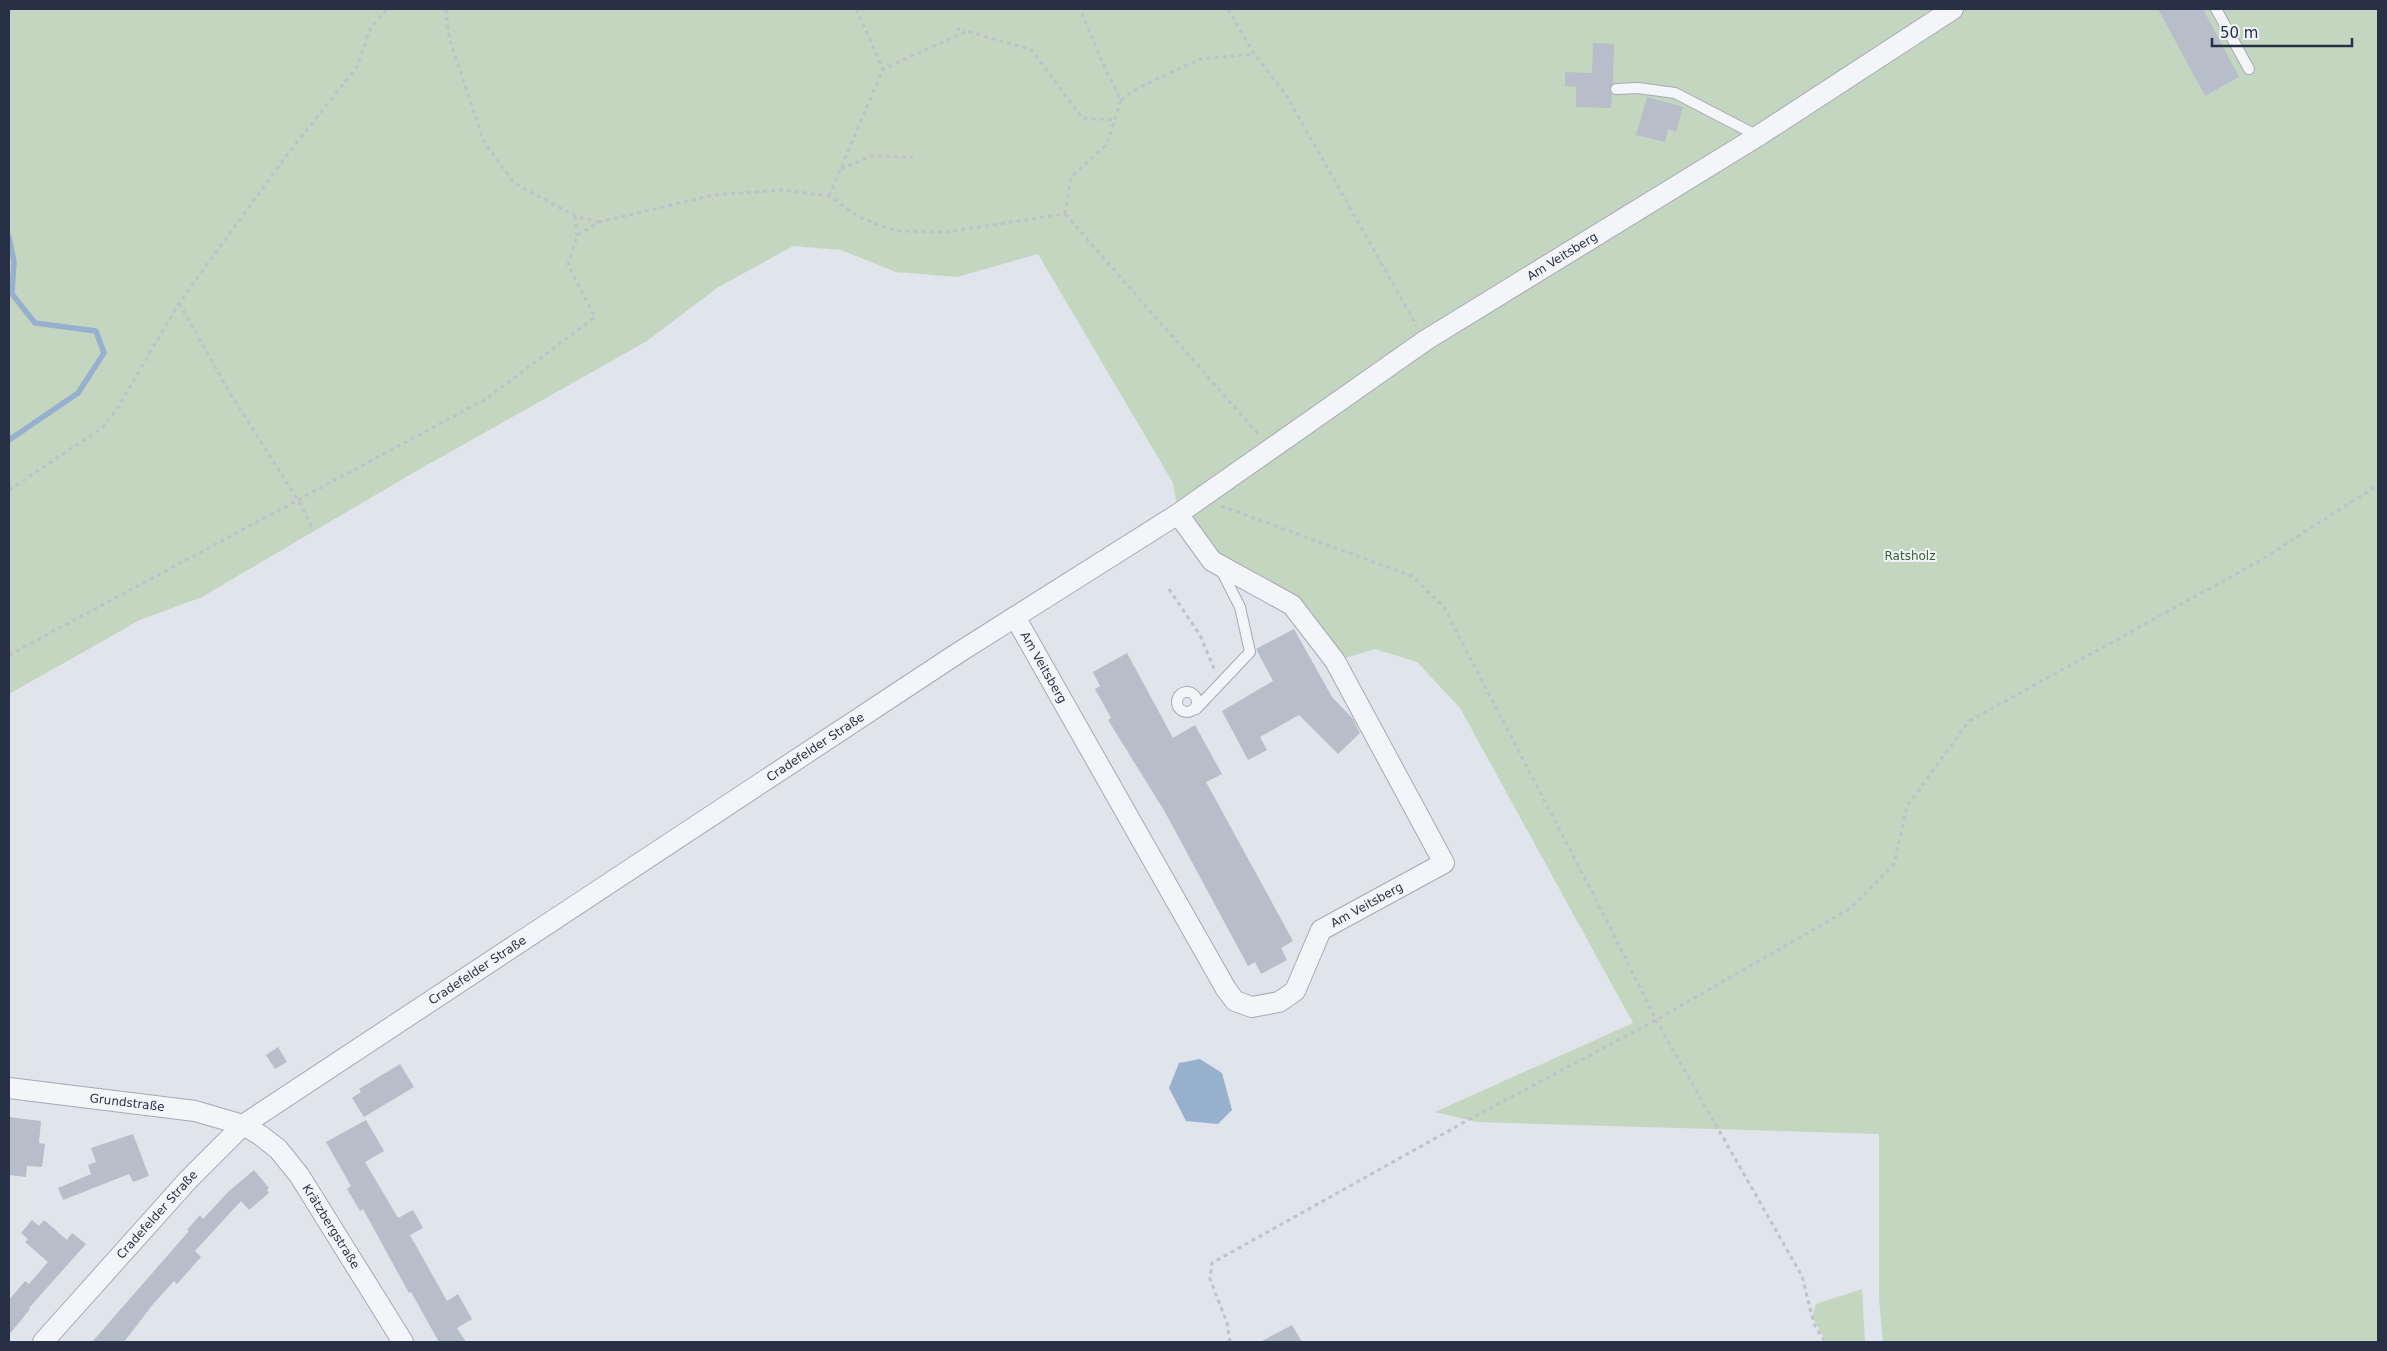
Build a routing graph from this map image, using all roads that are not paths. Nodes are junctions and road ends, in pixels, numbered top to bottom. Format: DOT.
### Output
graph roads {
  1 [pos="2216,9"];
  2 [pos="1953,10"];
  3 [pos="2249,69"];
  4 [pos="1616,90"];
  5 [pos="1758,136"];
  6 [pos="1178,514"];
  7 [pos="1219,566"];
  8 [pos="1015,617"];
  9 [pos="958,653"];
  10 [pos="1196,709"];
  11 [pos="9,1088"];
  12 [pos="243,1125"];
  13 [pos="44,1342"];
  14 [pos="402,1342"];
  1 -- 3 [label="lane"];
  2 -- 5 [label="street, Am Veitsberg"];
  4 -- 5 [label="lane"];
  5 -- 6 [label="street, Am Veitsberg"];
  6 -- 7 [label="street, Am Veitsberg"];
  6 -- 8 [label="street, Am Veitsberg"];
  7 -- 8 [label="street, Am Veitsberg"];
  7 -- 10 [label="lane"];
  8 -- 9 [label="street, Am Veitsberg"];
  9 -- 12 [label="street, Cradefelder Straße"];
  11 -- 12 [label="street, Grundstraße"];
  12 -- 13 [label="street, Cradefelder Straße"];
  12 -- 14 [label="street, Krätzbergstraße"];
}
